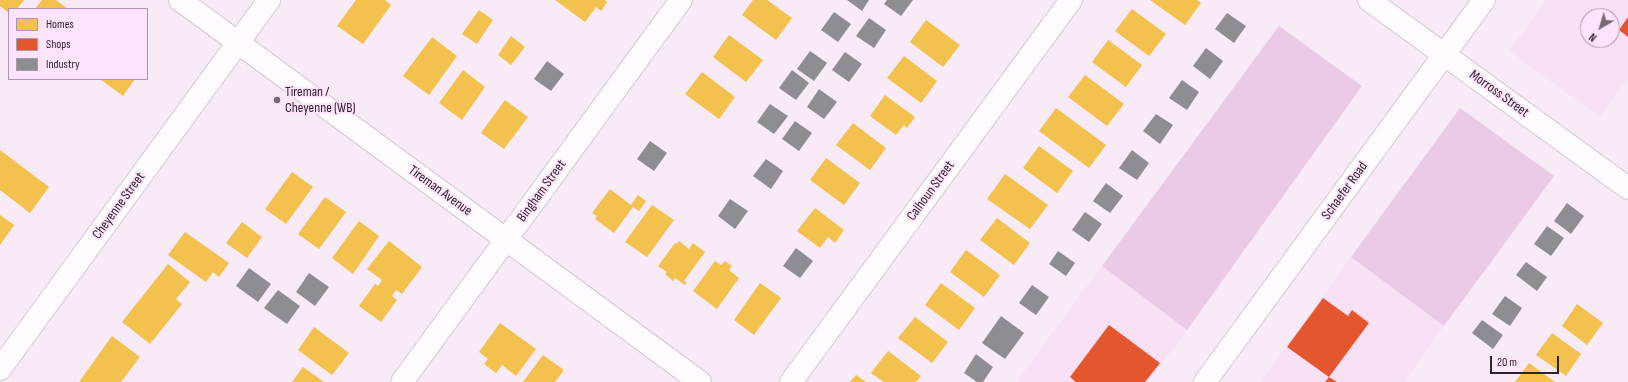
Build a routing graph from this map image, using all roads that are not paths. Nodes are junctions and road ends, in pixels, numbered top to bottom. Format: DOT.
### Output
graph roads {
  1 [pos="180,0"];
  2 [pos="269,0"];
  3 [pos="681,0"];
  4 [pos="1071,0"];
  5 [pos="1369,0"];
  6 [pos="1484,0"];
  7 [pos="238,43"];
  8 [pos="1444,54"];
  9 [pos="1628,188"];
  10 [pos="507,239"];
  11 [pos="0,369"];
  12 [pos="402,382"];
  13 [pos="700,382"];
  14 [pos="791,382"];
  15 [pos="1205,382"];
  1 -- 7 [label="street, Tireman Avenue"];
  2 -- 7 [label="street, Cheyenne Street"];
  3 -- 10 [label="street, Bingham Street"];
  4 -- 14 [label="street, Calhoun Street"];
  5 -- 8 [label="street, Morross Street"];
  6 -- 8 [label="street, Schaefer Road"];
  7 -- 10 [label="street, Tireman Avenue"];
  7 -- 11 [label="street, Cheyenne Street"];
  8 -- 9 [label="street, Morross Street"];
  8 -- 15 [label="street, Schaefer Road"];
  10 -- 12 [label="street, Bingham Street"];
  10 -- 13 [label="street, Tireman Avenue"];
}
